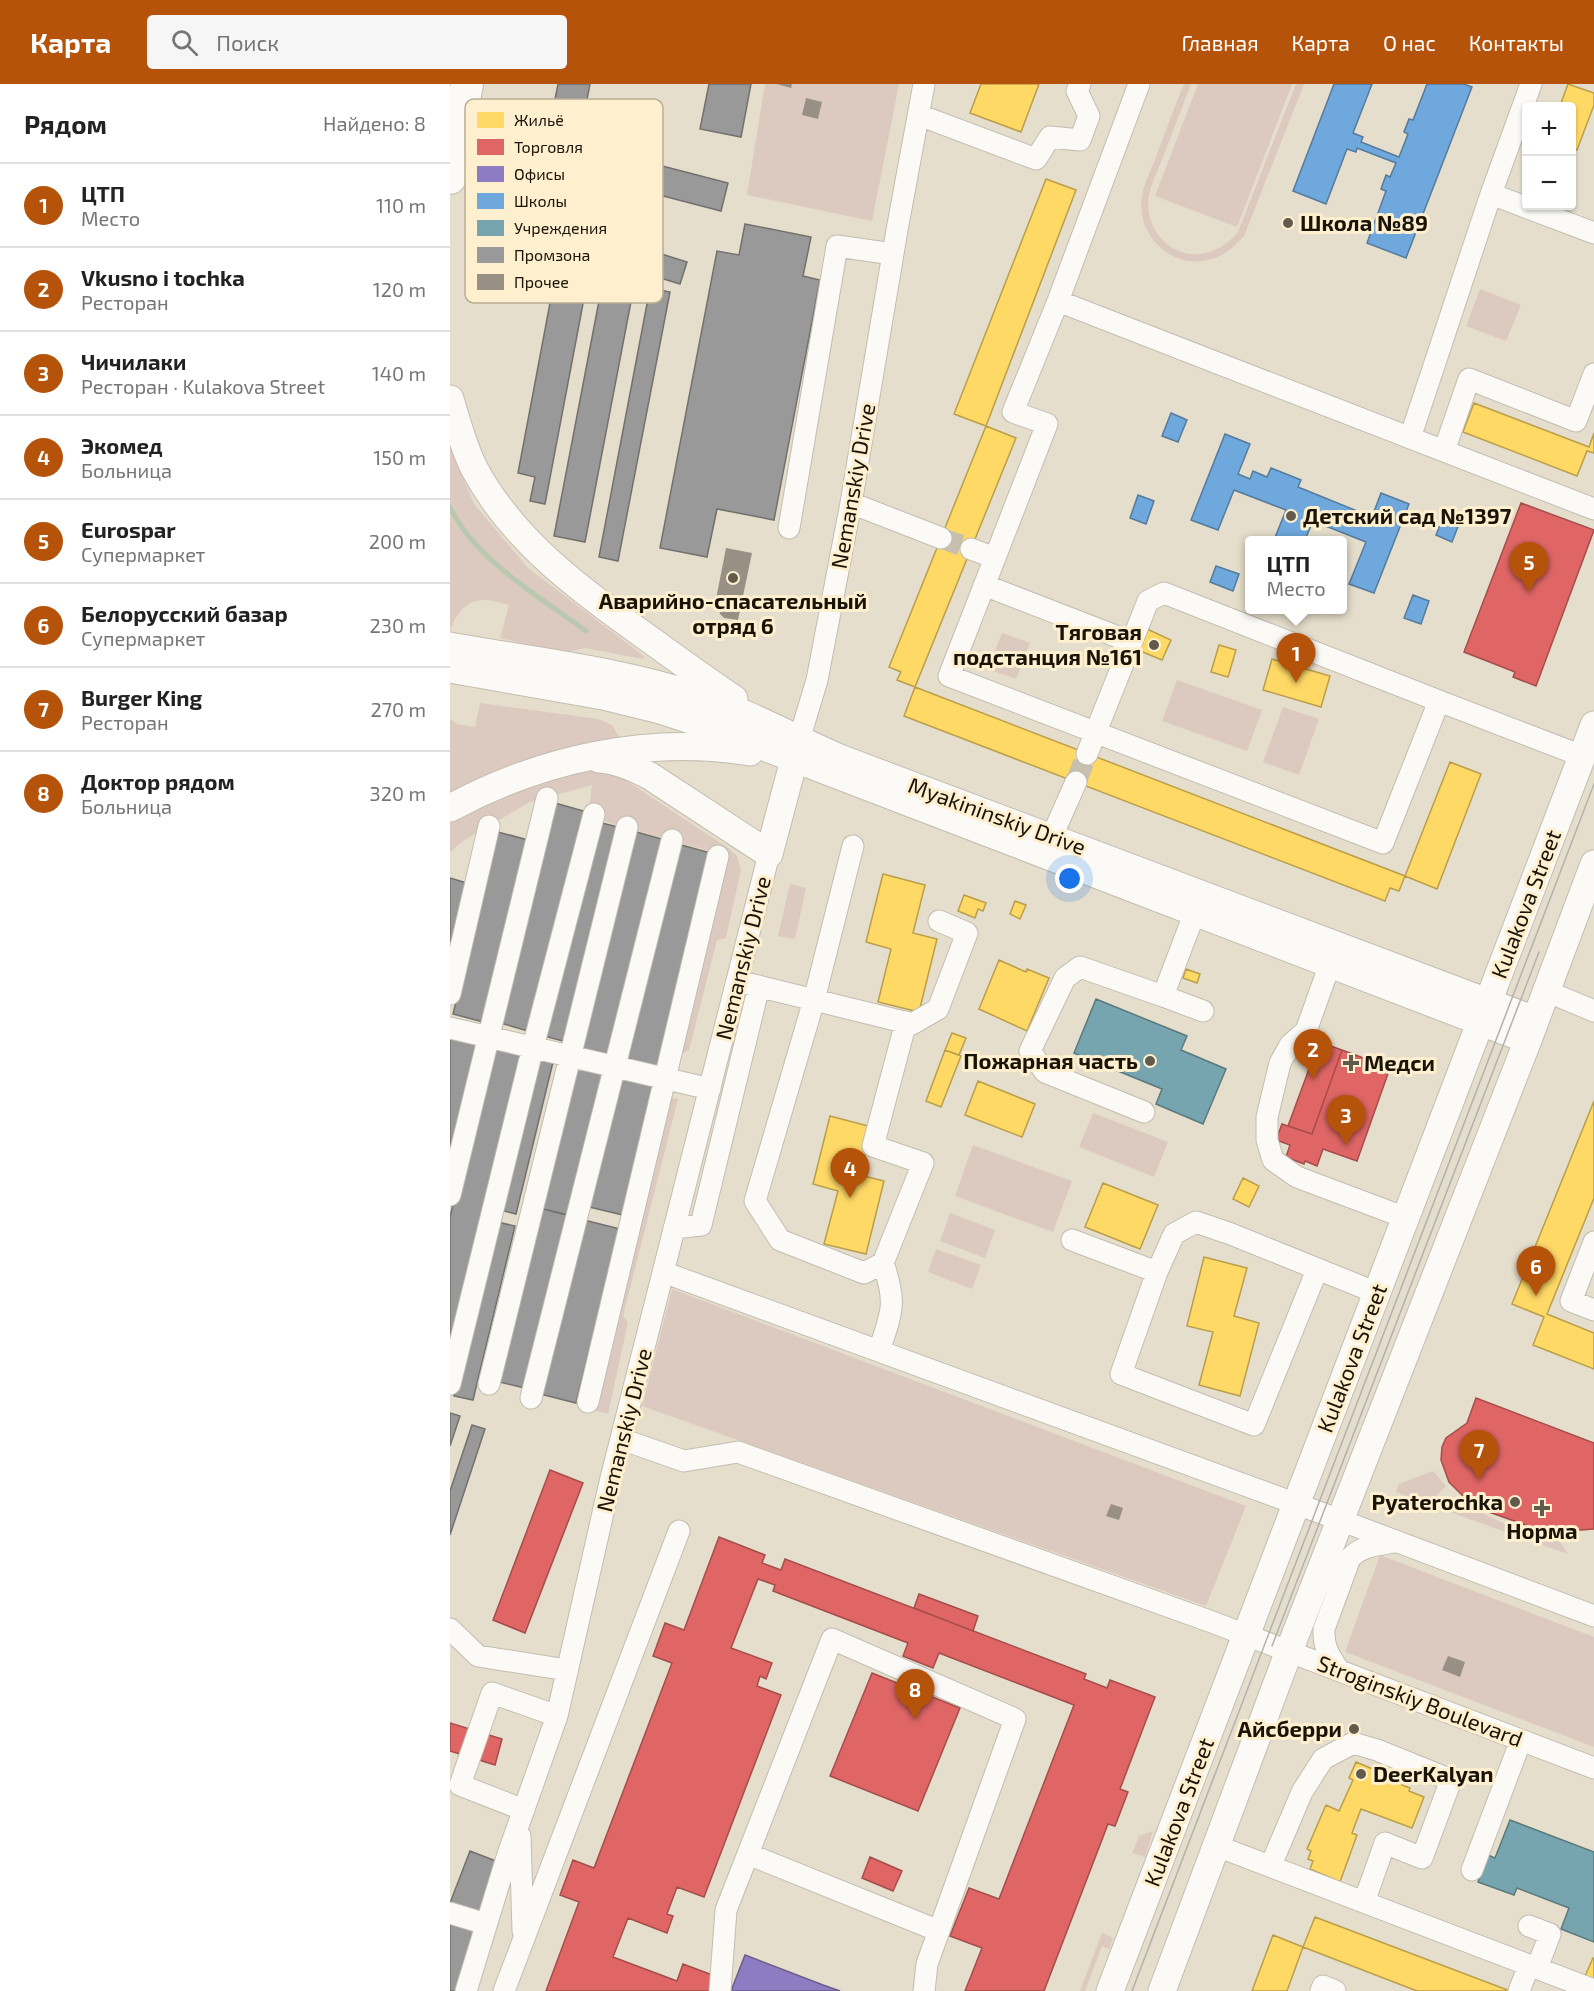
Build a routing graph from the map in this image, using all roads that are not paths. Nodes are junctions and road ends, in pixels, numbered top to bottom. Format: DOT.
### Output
graph roads {
  1 [pos="467,84"];
  2 [pos="924,84"];
  3 [pos="1080,84"];
  4 [pos="1531,84"];
  5 [pos="1133,86"];
  6 [pos="919,115"];
  7 [pos="451,171"];
  8 [pos="1491,194"];
  9 [pos="1594,233"];
  10 [pos="893,254"];
  11 [pos="1058,301"];
  12 [pos="1594,374"];
  13 [pos="450,399"];
  14 [pos="1410,438"];
  15 [pos="1444,451"];
  16 [pos="851,503"];
  17 [pos="1594,509"];
  18 [pos="789,528"];
  19 [pos="941,538"];
  20 [pos="971,549"];
  21 [pos="995,558"];
  22 [pos="984,585"];
  23 [pos="1131,642"];
  24 [pos="450,646"];
  25 [pos="493,665"];
  26 [pos="450,669"];
  27 [pos="692,670"];
  28 [pos="700,697"];
  29 [pos="1439,701"];
  30 [pos="660,711"];
  31 [pos="1594,724"];
  32 [pos="774,726"];
  33 [pos="1095,732"];
  34 [pos="796,750"];
  35 [pos="1087,754"];
  36 [pos="1582,756"];
  37 [pos="581,759"];
  38 [pos="1076,782"];
  39 [pos="547,798"];
  40 [pos="450,808"];
  41 [pos="594,814"];
  42 [pos="489,826"];
  43 [pos="627,826"];
  44 [pos="1052,836"];
  45 [pos="672,840"];
  46 [pos="853,846"];
  47 [pos="769,854"];
  48 [pos="718,856"];
  49 [pos="1594,864"];
  50 [pos="1195,912"];
  51 [pos="939,921"];
  52 [pos="1330,964"];
  53 [pos="737,981"];
  54 [pos="759,986"];
  55 [pos="1546,991"];
  56 [pos="450,994"];
  57 [pos="1163,996"];
  58 [pos="814,1000"];
  59 [pos="1203,1011"];
  60 [pos="1594,1011"];
  61 [pos="1485,1012"];
  62 [pos="906,1022"];
  63 [pos="450,1028"];
  64 [pos="1532,1030"];
  65 [pos="490,1037"];
  66 [pos="533,1047"];
  67 [pos="571,1056"];
  68 [pos="615,1066"];
  69 [pos="665,1078"];
  70 [pos="710,1089"];
  71 [pos="1144,1112"];
  72 [pos="450,1195"];
  73 [pos="1406,1218"];
  74 [pos="674,1228"];
  75 [pos="1072,1240"];
  76 [pos="1594,1242"];
  77 [pos="883,1263"];
  78 [pos="1317,1270"];
  79 [pos="663,1272"];
  80 [pos="1157,1272"];
  81 [pos="1377,1293"];
  82 [pos="1594,1310"];
  83 [pos="879,1351"];
  84 [pos="450,1384"];
  85 [pos="489,1384"];
  86 [pos="531,1398"];
  87 [pos="588,1402"];
  88 [pos="621,1438"];
  89 [pos="1296,1503"];
  90 [pos="1340,1520"];
  91 [pos="679,1531"];
  92 [pos="1399,1542"];
  93 [pos="1594,1616"];
  94 [pos="450,1629"];
  95 [pos="1246,1636"];
  96 [pos="1289,1651"];
  97 [pos="567,1670"];
  98 [pos="1339,1670"];
  99 [pos="557,1716"];
  100 [pos="1521,1740"];
  101 [pos="1594,1768"];
  102 [pos="522,1817"];
  103 [pos="1217,1846"];
  104 [pos="748,1854"];
  105 [pos="1270,1865"];
  106 [pos="1472,1870"];
  107 [pos="1364,1902"];
  108 [pos="450,1913"];
  109 [pos="486,1924"];
  110 [pos="1529,1926"];
  111 [pos="939,1931"];
  112 [pos="523,1940"];
  113 [pos="1533,1967"];
  114 [pos="1594,1990"];
  115 [pos="466,1991"];
  116 [pos="504,1991"];
  117 [pos="720,1991"];
  118 [pos="924,1991"];
  119 [pos="1110,1991"];
  120 [pos="1162,1991"];
  121 [pos="1321,1991"];
  122 [pos="1335,1991"];
  123 [pos="1519,1991"];
  1 -- 7 [label="highway"];
  2 -- 6 [label="street, Nemanskiy Drive"];
  3 -- 6 [label="street"];
  4 -- 8 [label="street"];
  5 -- 11 [label="street"];
  6 -- 10 [label="street, Nemanskiy Drive"];
  8 -- 9 [label="street"];
  8 -- 14 [label="street"];
  10 -- 16 [label="street, Nemanskiy Drive"];
  10 -- 18 [label="street"];
  11 -- 14 [label="street"];
  11 -- 21 [label="street"];
  12 -- 15 [label="street"];
  13 -- 27 [label="main road"];
  14 -- 15 [label="street"];
  15 -- 17 [label="street"];
  16 -- 19 [label="street"];
  16 -- 34 [label="street, Nemanskiy Drive"];
  20 -- 21 [label="street"];
  21 -- 22 [label="street"];
  22 -- 23 [label="street"];
  22 -- 33 [label="street"];
  23 -- 29 [label="street"];
  23 -- 33 [label="street"];
  24 -- 25 [label="main road, Myakininskiy Drive"];
  25 -- 26 [label="main road, Myakininskiy Drive"];
  25 -- 28 [label="main road, Myakininskiy Drive"];
  25 -- 30 [label="main road, Myakininskiy Drive"];
  27 -- 28 [label="main road"];
  27 -- 32 [label="main road"];
  28 -- 30 [label="main road"];
  28 -- 32 [label="main road, Myakininskiy Drive"];
  29 -- 33 [label="street"];
  29 -- 36 [label="street"];
  30 -- 34 [label="main road, Myakininskiy Drive"];
  31 -- 36 [label="main road, Kulakova Street"];
  32 -- 34 [label="main road, Myakininskiy Drive"];
  33 -- 35 [label="street"];
  34 -- 37 [label="main road"];
  34 -- 44 [label="main road, Myakininskiy Drive"];
  34 -- 47 [label="main road, Nemanskiy Drive"];
  34 -- 50 [label="main road, Myakininskiy Drive"];
  36 -- 61 [label="main road, Kulakova Street"];
  37 -- 40 [label="main road"];
  37 -- 47 [label="main road"];
  38 -- 44 [label="street"];
  39 -- 65 [label="street"];
  41 -- 66 [label="street"];
  42 -- 56 [label="street"];
  43 -- 67 [label="street"];
  44 -- 61 [label="main road, Myakininskiy Drive"];
  45 -- 68 [label="street"];
  46 -- 58 [label="street"];
  47 -- 53 [label="street, Nemanskiy Drive"];
  48 -- 69 [label="street"];
  49 -- 55 [label="main road, Kulakova Street"];
  50 -- 52 [label="main road, Myakininskiy Drive"];
  50 -- 57 [label="street"];
  51 -- 62 [label="street"];
  52 -- 61 [label="main road, Myakininskiy Drive"];
  52 -- 73 [label="street"];
  53 -- 54 [label="street"];
  53 -- 70 [label="street, Nemanskiy Drive"];
  54 -- 58 [label="street"];
  54 -- 74 [label="street"];
  55 -- 60 [label="street"];
  55 -- 64 [label="main road, Kulakova Street"];
  57 -- 59 [label="street"];
  57 -- 71 [label="street"];
  58 -- 62 [label="street"];
  58 -- 77 [label="street"];
  61 -- 64 [label="main road, Myakininskiy Drive"];
  61 -- 73 [label="main road, Kulakova Street"];
  62 -- 77 [label="street"];
  63 -- 65 [label="street"];
  64 -- 90 [label="main road, Kulakova Street"];
  65 -- 66 [label="street"];
  65 -- 72 [label="street"];
  66 -- 67 [label="street"];
  66 -- 84 [label="street"];
  67 -- 68 [label="street"];
  67 -- 85 [label="street"];
  68 -- 69 [label="street"];
  68 -- 86 [label="street"];
  69 -- 70 [label="street"];
  69 -- 87 [label="street"];
  70 -- 74 [label="street, Nemanskiy Drive"];
  73 -- 81 [label="main road, Kulakova Street"];
  74 -- 79 [label="street, Nemanskiy Drive"];
  75 -- 80 [label="street"];
  76 -- 82 [label="street"];
  77 -- 83 [label="street"];
  78 -- 80 [label="street"];
  78 -- 80 [label="street"];
  78 -- 81 [label="street"];
  79 -- 83 [label="street"];
  79 -- 88 [label="street, Nemanskiy Drive"];
  81 -- 89 [label="main road, Kulakova Street"];
  83 -- 89 [label="street"];
  88 -- 95 [label="street, Stroginskiy Boulevard"];
  88 -- 97 [label="street, Nemanskiy Drive"];
  89 -- 90 [label="street"];
  89 -- 95 [label="main road, Kulakova Street"];
  90 -- 92 [label="street"];
  90 -- 96 [label="main road, Kulakova Street"];
  91 -- 112 [label="street"];
  92 -- 93 [label="street"];
  92 -- 98 [label="street"];
  94 -- 97 [label="street"];
  95 -- 96 [label="street, Stroginskiy Boulevard"];
  95 -- 119 [label="main road, Kulakova Street"];
  96 -- 98 [label="street, Stroginskiy Boulevard"];
  96 -- 103 [label="main road, Kulakova Street"];
  97 -- 99 [label="street, Nemanskiy Drive"];
  98 -- 100 [label="street, Stroginskiy Boulevard"];
  99 -- 102 [label="street, Nemanskiy Drive"];
  99 -- 102 [label="street"];
  100 -- 101 [label="street, Stroginskiy Boulevard"];
  100 -- 106 [label="street"];
  102 -- 109 [label="street, Nemanskiy Drive"];
  102 -- 112 [label="street"];
  103 -- 105 [label="street"];
  103 -- 120 [label="main road, Kulakova Street"];
  104 -- 111 [label="street"];
  104 -- 111 [label="street"];
  104 -- 117 [label="street"];
  105 -- 107 [label="street"];
  105 -- 107 [label="street"];
  107 -- 113 [label="street"];
  108 -- 109 [label="street"];
  109 -- 115 [label="street, Nemanskiy Drive"];
  110 -- 113 [label="street"];
  111 -- 118 [label="street"];
  112 -- 116 [label="street"];
  113 -- 114 [label="street"];
  113 -- 123 [label="street"];
  121 -- 122 [label="street"];
}
